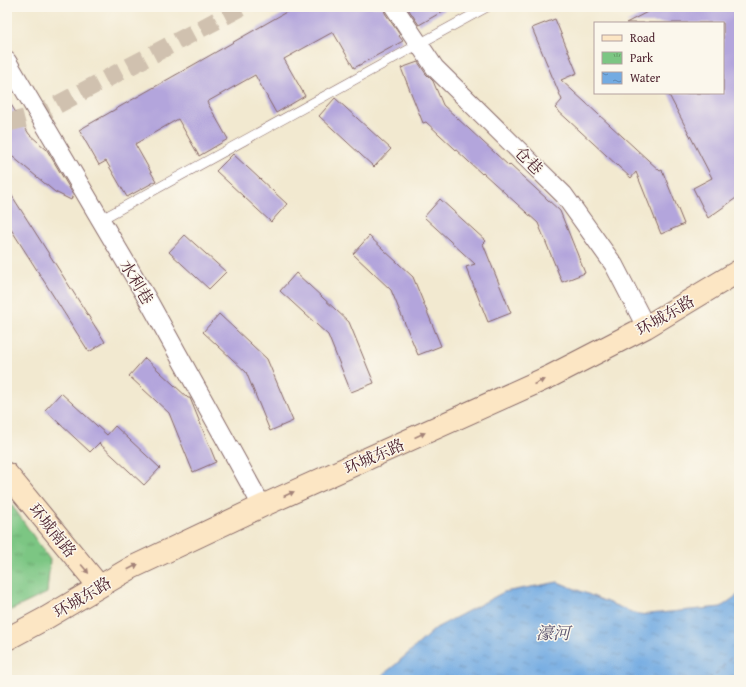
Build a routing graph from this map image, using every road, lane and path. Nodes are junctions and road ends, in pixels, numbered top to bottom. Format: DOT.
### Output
graph roads {
  1 [pos="394,7"];
  2 [pos="488,7"];
  3 [pos="419,44"];
  4 [pos="7,61"];
  5 [pos="100,220"];
  6 [pos="739,271"];
  7 [pos="646,327"];
  8 [pos="7,474"];
  9 [pos="262,506"];
  10 [pos="99,586"];
  11 [pos="7,639"];
  1 -- 3 [label="street, 仓巷"];
  2 -- 3 [label="lane"];
  3 -- 5 [label="lane"];
  3 -- 7 [label="street, 仓巷"];
  4 -- 5 [label="street, 水利巷"];
  5 -- 9 [label="street, 水利巷"];
  6 -- 7 [label="street, 环城东路"];
  9 -- 7 [label="street, 环城东路, one-way"];
  8 -- 10 [label="street, 环城南路, one-way"];
  10 -- 9 [label="street, 环城东路, one-way"];
  10 -- 11 [label="street, 环城东路"];
}
